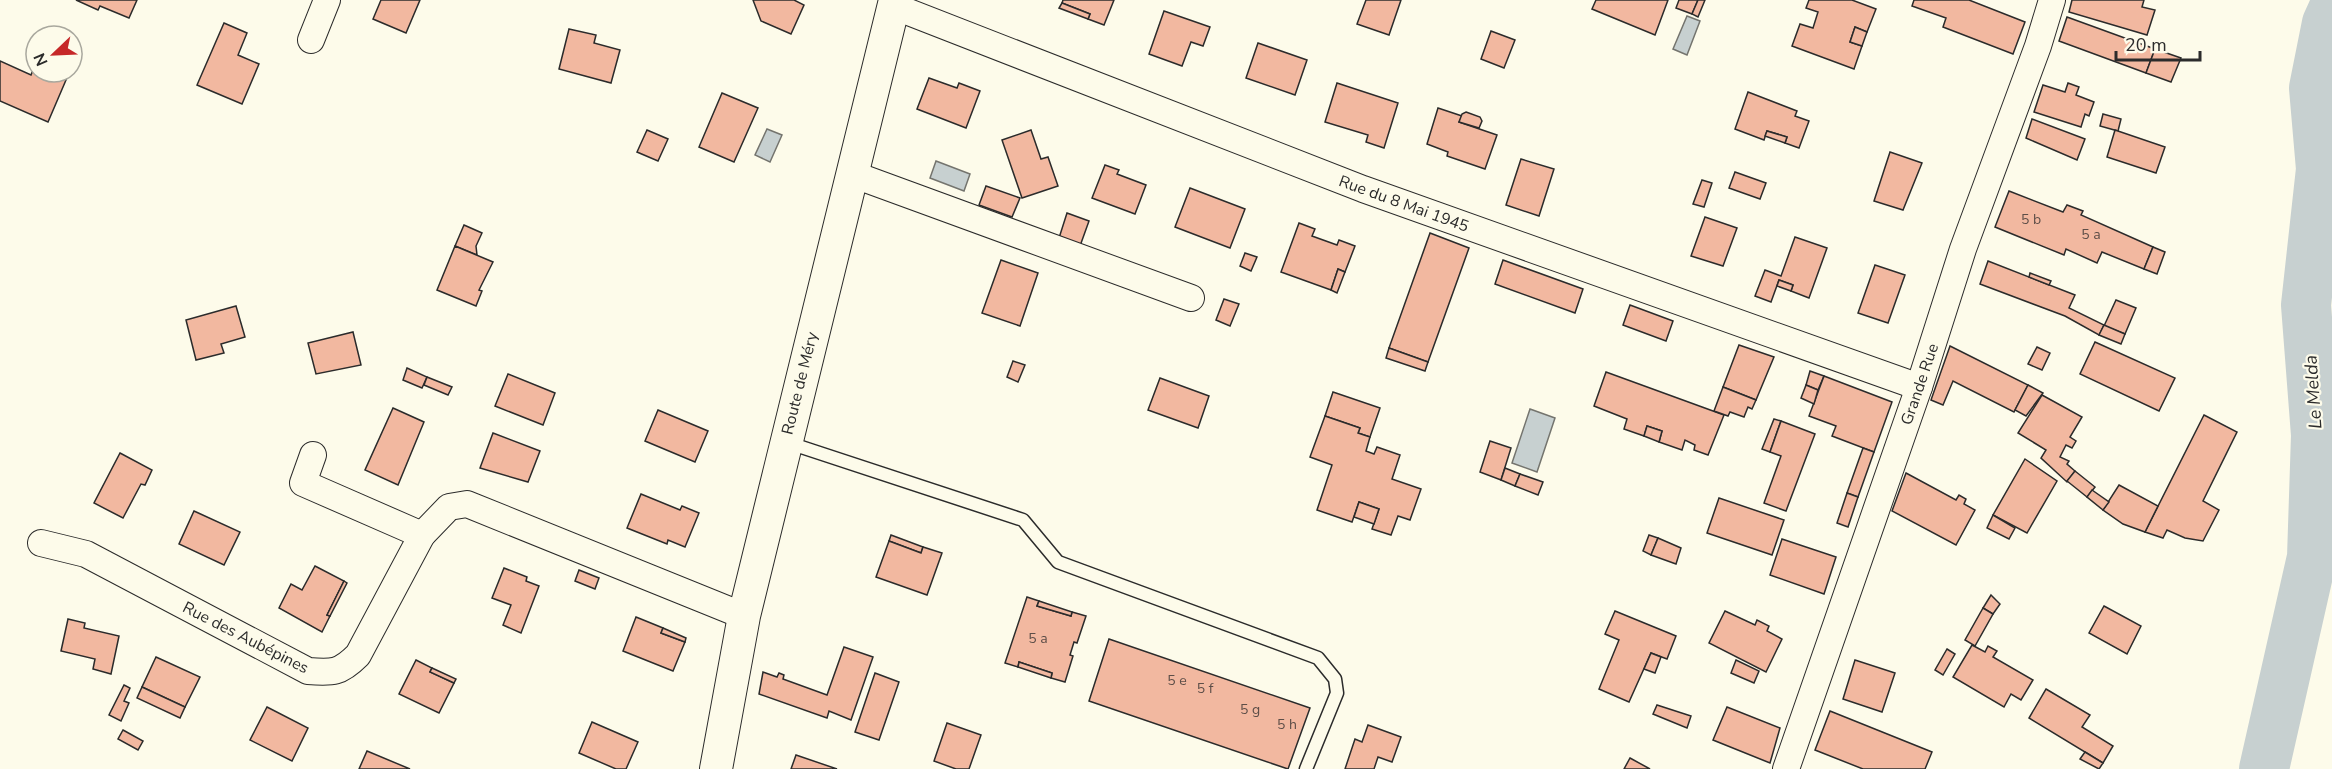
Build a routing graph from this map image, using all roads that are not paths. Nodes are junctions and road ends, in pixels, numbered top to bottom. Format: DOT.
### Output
graph roads {
  1 [pos="327,0"];
  2 [pos="2052,0"];
  3 [pos="894,3"];
  4 [pos="311,40"];
  5 [pos="852,174"];
  6 [pos="1191,298"];
  7 [pos="1919,387"];
  8 [pos="785,441"];
  9 [pos="313,455"];
  10 [pos="422,535"];
  11 [pos="41,543"];
  12 [pos="744,616"];
  13 [pos="716,769"];
  14 [pos="1306,769"];
  15 [pos="1786,769"];
  1 -- 4 [label="street"];
  2 -- 7 [label="street, Grande Rue"];
  3 -- 5 [label="street, Route de Méry"];
  3 -- 7 [label="street, Rue du 8 Mai 1945"];
  5 -- 6 [label="street"];
  5 -- 8 [label="street, Route de Méry"];
  7 -- 15 [label="street, Grande Rue"];
  8 -- 12 [label="street, Route de Méry"];
  8 -- 14 [label="lane"];
  9 -- 10 [label="street"];
  10 -- 11 [label="street, Rue des Aubépines"];
  10 -- 12 [label="street, Rue des Aubépines"];
  12 -- 13 [label="street, Route de Méry"];
}
